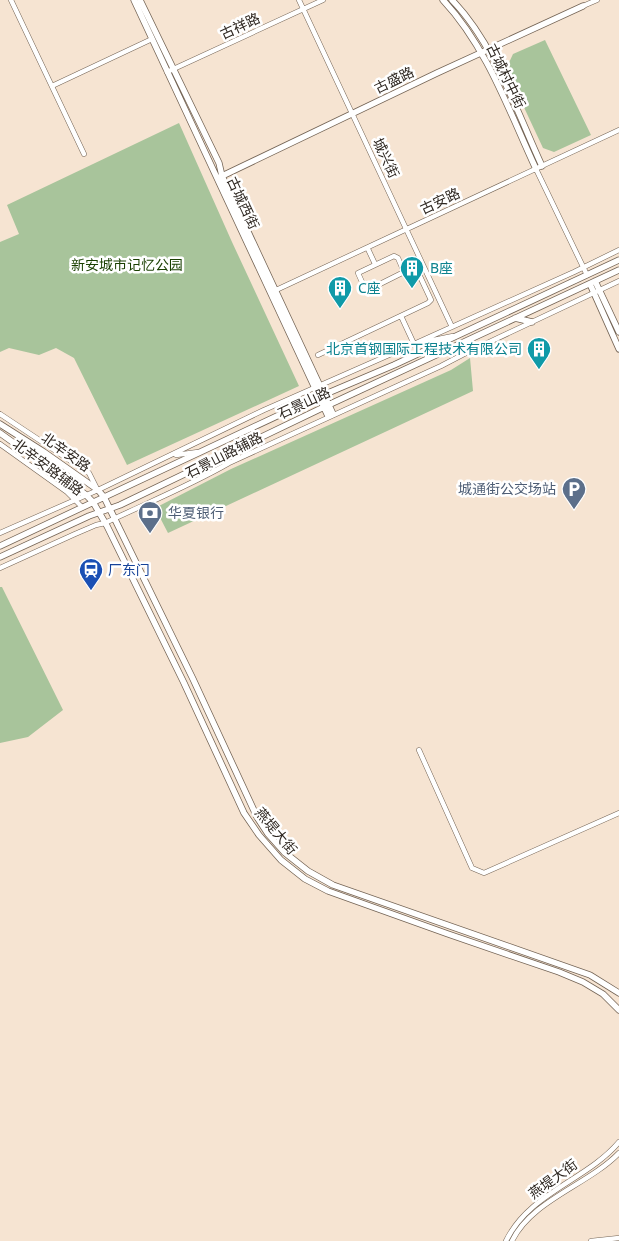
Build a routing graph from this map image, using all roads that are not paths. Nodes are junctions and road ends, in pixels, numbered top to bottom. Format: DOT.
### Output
graph roads {
  1 [pos="11,0"];
  2 [pos="134,0"];
  3 [pos="140,0"];
  4 [pos="299,0"];
  5 [pos="323,0"];
  6 [pos="443,0"];
  7 [pos="452,0"];
  8 [pos="597,0"];
  9 [pos="583,6"];
  10 [pos="303,9"];
  11 [pos="152,39"];
  12 [pos="489,50"];
  13 [pos="482,53"];
  14 [pos="170,71"];
  15 [pos="52,86"];
  16 [pos="353,114"];
  17 [pos="619,130"];
  18 [pos="84,154"];
  19 [pos="539,167"];
  20 [pos="220,177"];
  21 [pos="407,229"];
  22 [pos="368,248"];
  23 [pos="619,250"];
  24 [pos="619,260"];
  25 [pos="375,264"];
  26 [pos="583,267"];
  27 [pos="619,270"];
  28 [pos="404,272"];
  29 [pos="587,275"];
  30 [pos="619,281"];
  31 [pos="592,282"];
  32 [pos="273,292"];
  33 [pos="596,292"];
  34 [pos="401,316"];
  35 [pos="515,318"];
  36 [pos="532,322"];
  37 [pos="452,327"];
  38 [pos="619,332"];
  39 [pos="464,333"];
  40 [pos="414,344"];
  41 [pos="619,349"];
  42 [pos="318,355"];
  43 [pos="317,387"];
  44 [pos="321,396"];
  45 [pos="326,406"];
  46 [pos="0,414"];
  47 [pos="331,415"];
  48 [pos="0,424"];
  49 [pos="0,433"];
  50 [pos="0,444"];
  51 [pos="205,451"];
  52 [pos="170,456"];
  53 [pos="98,490"];
  54 [pos="85,494"];
  55 [pos="104,497"];
  56 [pos="74,499"];
  57 [pos="93,502"];
  58 [pos="82,507"];
  59 [pos="110,508"];
  60 [pos="99,512"];
  61 [pos="115,518"];
  62 [pos="105,523"];
  63 [pos="0,533"];
  64 [pos="0,546"];
  65 [pos="0,557"];
  66 [pos="0,568"];
  67 [pos="419,750"];
  68 [pos="619,813"];
  69 [pos="619,993"];
  70 [pos="619,1010"];
  71 [pos="619,1142"];
  72 [pos="619,1153"];
  73 [pos="619,1238"];
  74 [pos="506,1241"];
  75 [pos="512,1241"];
  76 [pos="591,1241"];
  1 -- 15 [label="street"];
  2 -- 11 [label="main road, 古城西街"];
  3 -- 14 [label="main road, 古城西街"];
  4 -- 10 [label="street, 城兴街"];
  5 -- 10 [label="street, 古祥路"];
  6 -- 13 [label="main road, 古城村中街"];
  7 -- 12 [label="main road, 古城村中街"];
  8 -- 9 [label="street"];
  9 -- 12 [label="main road, 古盛路"];
  10 -- 14 [label="street, 古祥路"];
  10 -- 16 [label="street, 城兴街"];
  11 -- 14 [label="main road, 古城西街"];
  11 -- 15 [label="street"];
  12 -- 13 [label="main road, 古盛路"];
  12 -- 19 [label="main road, 古城村中街"];
  13 -- 16 [label="main road, 古盛路"];
  13 -- 19 [label="main road, 古城村中街"];
  14 -- 20 [label="main road, 古城西街"];
  15 -- 18 [label="street"];
  16 -- 20 [label="main road, 古盛路"];
  16 -- 21 [label="street, 城兴街"];
  17 -- 19 [label="street, 古安路"];
  19 -- 21 [label="street, 古安路"];
  19 -- 26 [label="street"];
  20 -- 32 [label="main road, 古城西街"];
  21 -- 22 [label="street, 古安路"];
  21 -- 37 [label="street, 城兴街"];
  22 -- 25 [label="street"];
  22 -- 32 [label="street, 古安路"];
  23 -- 26 [label="street, 石景山路辅路"];
  24 -- 29 [label="main road, 石景山路"];
  25 -- 28 [label="street"];
  25 -- 28 [label="street"];
  26 -- 29 [label="street"];
  26 -- 37 [label="street, 石景山路辅路"];
  27 -- 31 [label="main road, 石景山路"];
  28 -- 34 [label="street"];
  29 -- 39 [label="main road, 石景山路"];
  30 -- 33 [label="street, 石景山路辅路"];
  31 -- 33 [label="main road"];
  31 -- 35 [label="main road, 石景山路"];
  32 -- 43 [label="main road, 古城西街"];
  33 -- 36 [label="street, 石景山路辅路"];
  33 -- 38 [label="main road"];
  33 -- 41 [label="main road"];
  34 -- 40 [label="street"];
  34 -- 42 [label="street"];
  35 -- 36 [label="main road"];
  35 -- 45 [label="main road, 石景山路"];
  36 -- 47 [label="street, 石景山路辅路"];
  37 -- 40 [label="street, 石景山路辅路"];
  39 -- 40 [label="street"];
  39 -- 44 [label="main road, 石景山路"];
  40 -- 43 [label="street, 石景山路辅路"];
  43 -- 44 [label="main road, 古城西街"];
  43 -- 52 [label="street, 石景山路辅路"];
  44 -- 45 [label="main road, 古城西街"];
  44 -- 51 [label="main road, 石景山路"];
  45 -- 47 [label="main road, 古城西街"];
  45 -- 59 [label="main road, 石景山路"];
  46 -- 53 [label="street, 北辛安路辅路"];
  47 -- 61 [label="street, 石景山路辅路"];
  48 -- 53 [label="main road, 北辛安路"];
  49 -- 54 [label="main road, 北辛安路"];
  50 -- 56 [label="street, 北辛安路辅路"];
  51 -- 52 [label="street"];
  51 -- 55 [label="main road, 石景山路"];
  52 -- 53 [label="street, 石景山路辅路"];
  53 -- 54 [label="street, 石景山路辅路"];
  53 -- 55 [label="main road, 北辛安路"];
  54 -- 56 [label="street, 石景山路辅路"];
  54 -- 57 [label="main road, 北辛安路"];
  55 -- 57 [label="main road, 石景山路"];
  55 -- 59 [label="main road, 北辛安路"];
  56 -- 58 [label="street, 北辛安路辅路"];
  56 -- 63 [label="street, 石景山路辅路"];
  57 -- 58 [label="main road, 石景山路"];
  57 -- 60 [label="main road, 北辛安路"];
  58 -- 64 [label="main road, 石景山路"];
  59 -- 60 [label="main road, 石景山路"];
  59 -- 61 [label="main road, 燕堤大街"];
  60 -- 62 [label="main road, 燕堤大街"];
  60 -- 65 [label="main road, 石景山路"];
  61 -- 62 [label="street, 石景山路辅路"];
  61 -- 69 [label="main road, 燕堤大街"];
  62 -- 66 [label="street, 石景山路辅路"];
  62 -- 70 [label="main road, 燕堤大街"];
  67 -- 68 [label="street"];
  71 -- 74 [label="street, 燕堤大街"];
  72 -- 75 [label="street, 燕堤大街"];
  73 -- 76 [label="street"];
}
